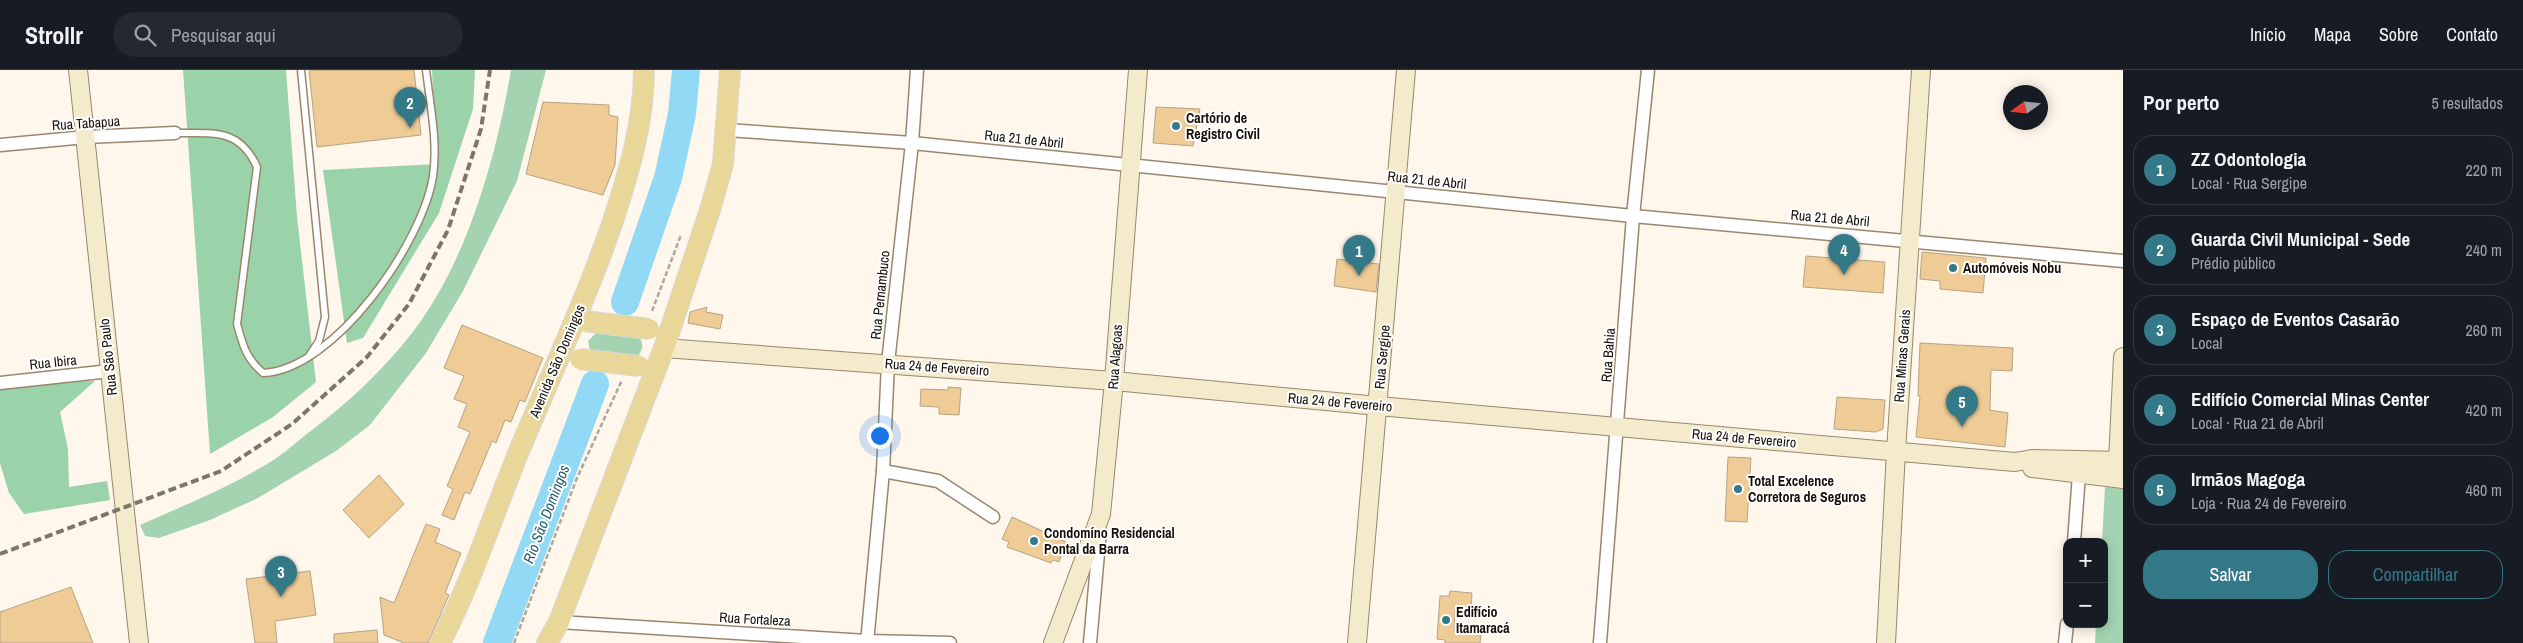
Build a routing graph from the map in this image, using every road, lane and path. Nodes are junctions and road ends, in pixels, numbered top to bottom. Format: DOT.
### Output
graph roads {
  1 [pos="78,70"];
  2 [pos="301,70"];
  3 [pos="426,70"];
  4 [pos="644,70"];
  5 [pos="730,70"];
  6 [pos="917,70"];
  7 [pos="1138,70"];
  8 [pos="1406,70"];
  9 [pos="1648,70"];
  10 [pos="1921,70"];
  11 [pos="727,130"];
  12 [pos="175,133"];
  13 [pos="86,137"];
  14 [pos="912,143"];
  15 [pos="0,145"];
  16 [pos="1130,165"];
  17 [pos="1396,192"];
  18 [pos="1633,216"];
  19 [pos="1910,241"];
  20 [pos="2123,262"];
  21 [pos="579,320"];
  22 [pos="667,340"];
  23 [pos="559,355"];
  24 [pos="2123,357"];
  25 [pos="307,359"];
  26 [pos="888,363"];
  27 [pos="648,367"];
  28 [pos="110,371"];
  29 [pos="1114,381"];
  30 [pos="0,383"];
  31 [pos="1378,406"];
  32 [pos="1618,426"];
  33 [pos="2121,427"];
  34 [pos="1896,452"];
  35 [pos="2114,461"];
  36 [pos="2016,462"];
  37 [pos="883,471"];
  38 [pos="2079,474"];
  39 [pos="2123,479"];
  40 [pos="1101,514"];
  41 [pos="992,517"];
  42 [pos="2074,538"];
  43 [pos="558,622"];
  44 [pos="2067,628"];
  45 [pos="867,642"];
  46 [pos="139,643"];
  47 [pos="440,643"];
  48 [pos="547,643"];
  49 [pos="950,643"];
  50 [pos="1053,643"];
  51 [pos="1090,643"];
  52 [pos="1357,643"];
  53 [pos="1600,643"];
  54 [pos="1886,643"];
  55 [pos="2065,643"];
  1 -- 13 [label="street, Rua São Paulo"];
  2 -- 25 [label="lane"];
  3 -- 25 [label="lane"];
  4 -- 21 [label="main road, Avenida São Domingos"];
  5 -- 11 [label="main road"];
  6 -- 14 [label="street, Rua Pernambuco"];
  7 -- 16 [label="street, Rua Alagoas"];
  8 -- 17 [label="street, Rua Sergipe"];
  9 -- 18 [label="street, Rua Bahia"];
  10 -- 19 [label="street, Rua Minas Gerais"];
  11 -- 14 [label="street, Rua 21 de Abril"];
  11 -- 22 [label="main road"];
  12 -- 13 [label="street, Rua Tabapua"];
  12 -- 25 [label="lane"];
  13 -- 15 [label="street, Rua Tabapua"];
  13 -- 28 [label="street, Rua São Paulo"];
  14 -- 16 [label="street, Rua 21 de Abril"];
  14 -- 26 [label="street, Rua Pernambuco"];
  16 -- 17 [label="street, Rua 21 de Abril"];
  16 -- 29 [label="street, Rua Alagoas"];
  17 -- 18 [label="street, Rua 21 de Abril"];
  17 -- 31 [label="street, Rua Sergipe"];
  18 -- 19 [label="street, Rua 21 de Abril"];
  18 -- 32 [label="street, Rua Bahia"];
  19 -- 20 [label="street, Rua 21 de Abril"];
  19 -- 34 [label="street, Rua Minas Gerais"];
  21 -- 22 [label="main road, bridge"];
  21 -- 23 [label="main road, Avenida São Domingos"];
  22 -- 26 [label="street, Rua 24 de Fevereiro"];
  22 -- 27 [label="main road"];
  23 -- 27 [label="main road, bridge"];
  23 -- 47 [label="main road, Avenida São Domingos"];
  24 -- 33 [label="street"];
  26 -- 29 [label="street, Rua 24 de Fevereiro"];
  26 -- 37 [label="street, Rua Pernambuco"];
  27 -- 43 [label="main road"];
  28 -- 30 [label="street, Rua Ibira"];
  28 -- 46 [label="street, Rua São Paulo"];
  29 -- 31 [label="street, Rua 24 de Fevereiro"];
  29 -- 40 [label="street, Rua Alagoas"];
  31 -- 32 [label="street, Rua 24 de Fevereiro"];
  31 -- 52 [label="street, Rua Sergipe"];
  32 -- 34 [label="street, Rua 24 de Fevereiro"];
  32 -- 53 [label="street, Rua Bahia"];
  33 -- 35 [label="street"];
  34 -- 36 [label="street, Rua 24 de Fevereiro"];
  34 -- 54 [label="street, Rua Minas Gerais"];
  35 -- 36 [label="street, Rua 24 de Fevereiro"];
  35 -- 38 [label="street"];
  36 -- 38 [label="street, Rua 24 de Fevereiro"];
  37 -- 41 [label="street"];
  37 -- 45 [label="street, Rua Pernambuco"];
  38 -- 39 [label="street, Rua 24 de Fevereiro"];
  38 -- 42 [label="street"];
  40 -- 50 [label="street"];
  40 -- 51 [label="street, Rua Alagoas"];
  43 -- 45 [label="street, Rua Fortaleza"];
  43 -- 48 [label="main road"];
  44 -- 55 [label="street"];
  45 -- 49 [label="street, Rua Fortaleza"];
}
